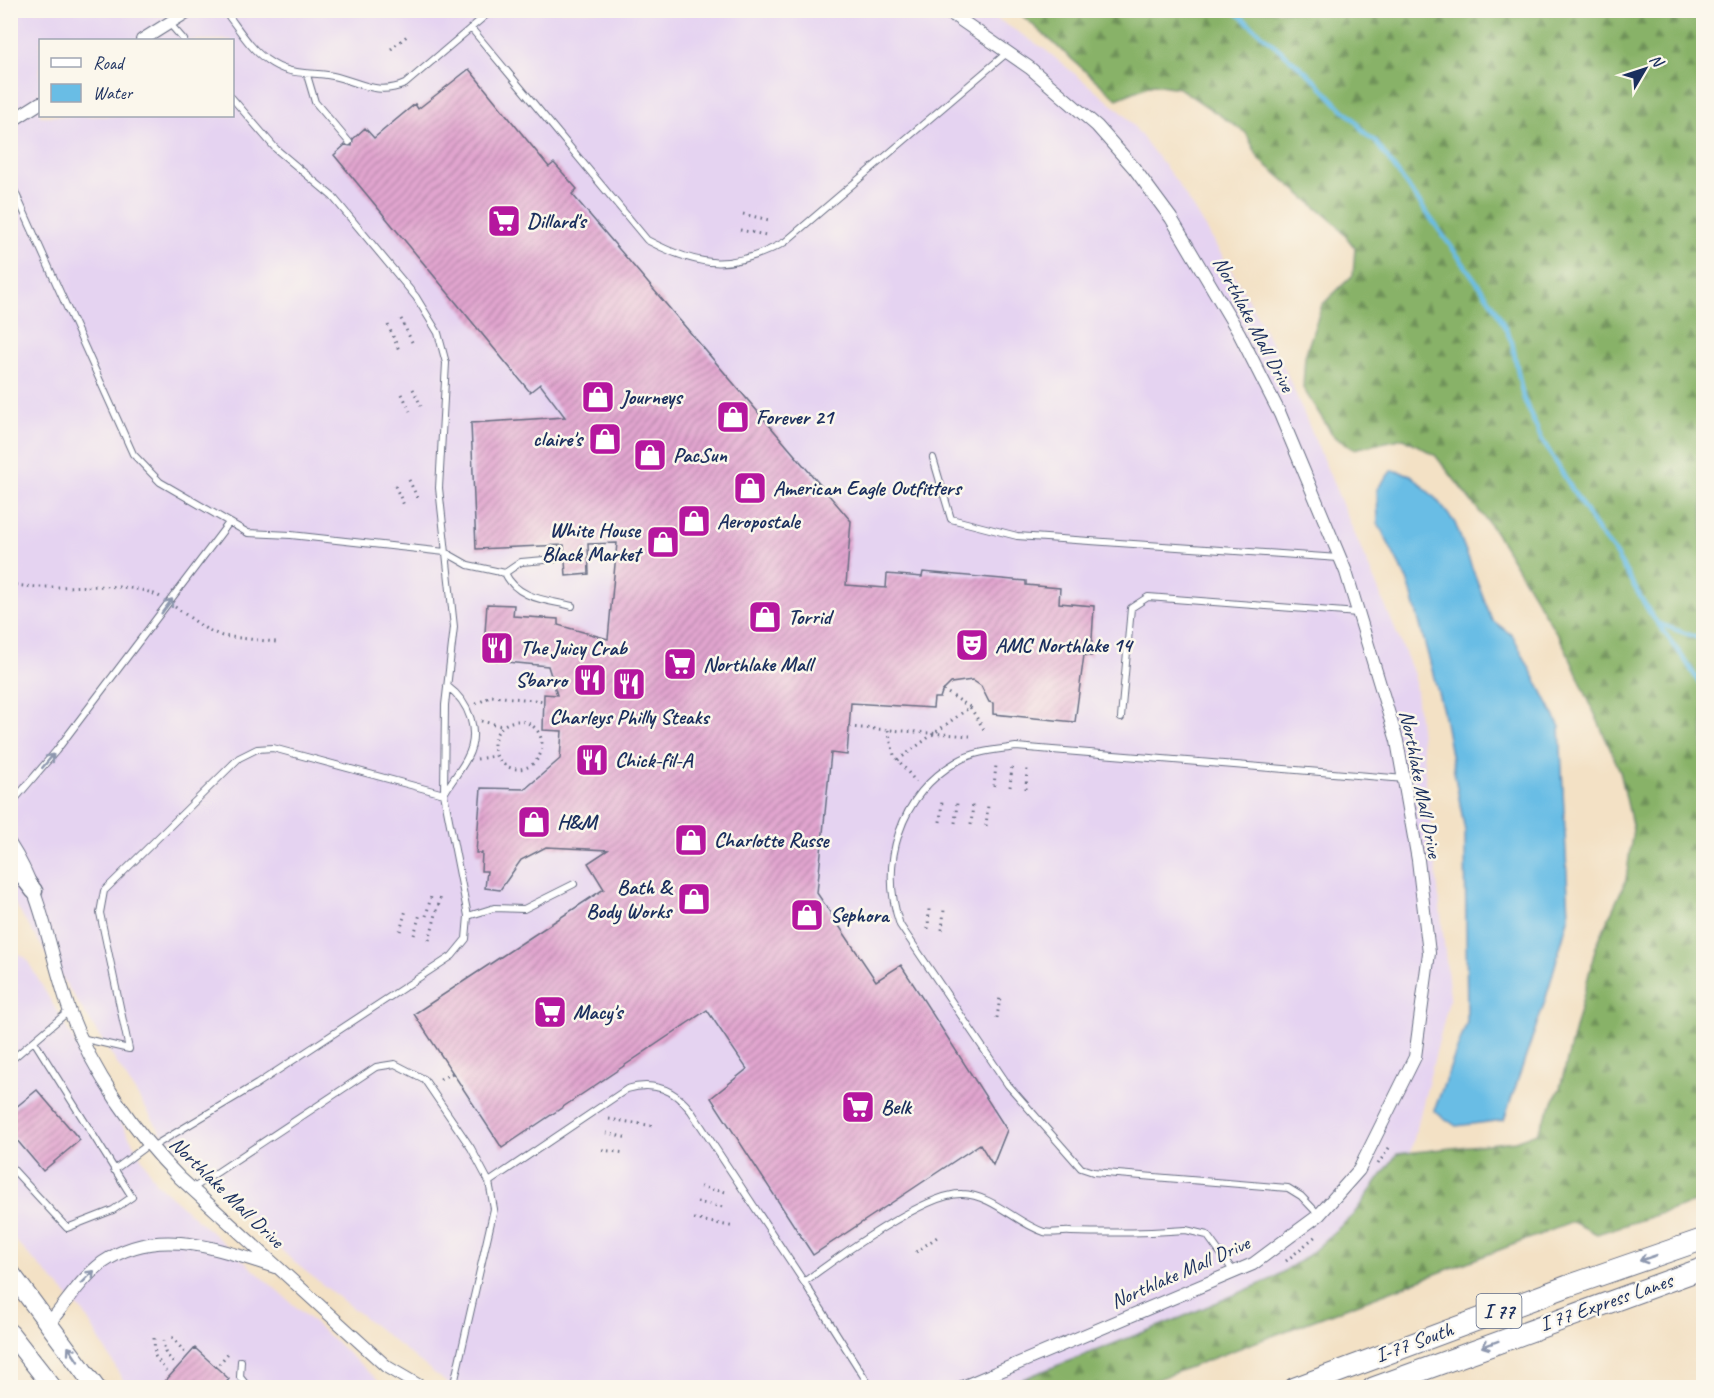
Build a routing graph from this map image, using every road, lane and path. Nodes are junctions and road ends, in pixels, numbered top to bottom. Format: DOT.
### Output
graph roads {
  1 [pos="190,10"];
  2 [pos="224,10"];
  3 [pos="492,10"];
  4 [pos="941,10"];
  5 [pos="170,24"];
  6 [pos="471,28"];
  7 [pos="407,36"];
  8 [pos="144,39"];
  9 [pos="183,39"];
  10 [pos="391,49"];
  11 [pos="1008,52"];
  12 [pos="307,75"];
  13 [pos="234,100"];
  14 [pos="39,104"];
  15 [pos="10,122"];
  16 [pos="349,142"];
  17 [pos="10,181"];
  18 [pos="743,214"];
  19 [pos="769,220"];
  20 [pos="740,230"];
  21 [pos="766,235"];
  22 [pos="401,319"];
  23 [pos="388,325"];
  24 [pos="413,344"];
  25 [pos="399,350"];
  26 [pos="413,389"];
  27 [pos="402,394"];
  28 [pos="421,406"];
  29 [pos="410,411"];
  30 [pos="933,458"];
  31 [pos="409,480"];
  32 [pos="395,486"];
  33 [pos="418,499"];
  34 [pos="404,505"];
  35 [pos="228,524"];
  36 [pos="445,552"];
  37 [pos="1340,558"];
  38 [pos="556,559"];
  39 [pos="505,573"];
  40 [pos="10,584"];
  41 [pos="169,602"];
  42 [pos="572,606"];
  43 [pos="1358,614"];
  44 [pos="276,642"];
  45 [pos="447,687"];
  46 [pos="943,690"];
  47 [pos="544,700"];
  48 [pos="476,704"];
  49 [pos="970,707"];
  50 [pos="1121,718"];
  51 [pos="481,721"];
  52 [pos="502,726"];
  53 [pos="849,727"];
  54 [pos="888,730"];
  55 [pos="985,731"];
  56 [pos="934,734"];
  57 [pos="970,736"];
  58 [pos="495,756"];
  59 [pos="477,759"];
  60 [pos="898,760"];
  61 [pos="996,765"];
  62 [pos="1012,766"];
  63 [pos="1027,767"];
  64 [pos="1405,779"];
  65 [pos="916,782"];
  66 [pos="994,786"];
  67 [pos="1010,787"];
  68 [pos="1026,789"];
  69 [pos="444,794"];
  70 [pos="942,801"];
  71 [pos="957,802"];
  72 [pos="973,804"];
  73 [pos="10,805"];
  74 [pos="988,805"];
  75 [pos="940,822"];
  76 [pos="955,823"];
  77 [pos="971,825"];
  78 [pos="986,826"];
  79 [pos="10,844"];
  80 [pos="10,860"];
  81 [pos="574,884"];
  82 [pos="34,891"];
  83 [pos="432,894"];
  84 [pos="441,896"];
  85 [pos="929,909"];
  86 [pos="406,910"];
  87 [pos="944,910"];
  88 [pos="420,914"];
  89 [pos="426,915"];
  90 [pos="468,916"];
  91 [pos="928,929"];
  92 [pos="942,930"];
  93 [pos="400,931"];
  94 [pos="414,935"];
  95 [pos="429,940"];
  96 [pos="1000,997"];
  97 [pos="70,1010"];
  98 [pos="998,1018"];
  99 [pos="81,1038"];
  100 [pos="34,1041"];
  101 [pos="10,1062"];
  102 [pos="453,1073"];
  103 [pos="440,1079"];
  104 [pos="10,1083"];
  105 [pos="17,1090"];
  106 [pos="609,1119"];
  107 [pos="654,1126"];
  108 [pos="606,1133"];
  109 [pos="628,1138"];
  110 [pos="151,1145"];
  111 [pos="602,1150"];
  112 [pos="625,1153"];
  113 [pos="10,1166"];
  114 [pos="114,1170"];
  115 [pos="489,1182"];
  116 [pos="700,1187"];
  117 [pos="192,1189"];
  118 [pos="726,1192"];
  119 [pos="698,1202"];
  120 [pos="723,1206"];
  121 [pos="1319,1215"];
  122 [pos="694,1219"];
  123 [pos="735,1227"];
  124 [pos="940,1235"];
  125 [pos="1704,1239"];
  126 [pos="916,1252"];
  127 [pos="279,1268"];
  128 [pos="1704,1268"];
  129 [pos="10,1272"];
  130 [pos="1235,1272"];
  131 [pos="804,1282"];
  132 [pos="50,1322"];
  133 [pos="10,1333"];
  134 [pos="172,1336"];
  135 [pos="154,1338"];
  136 [pos="163,1340"];
  137 [pos="230,1351"];
  138 [pos="186,1354"];
  139 [pos="242,1361"];
  140 [pos="174,1364"];
  141 [pos="219,1364"];
  142 [pos="166,1371"];
  143 [pos="244,1382"];
  144 [pos="53,1388"];
  145 [pos="96,1388"];
  146 [pos="423,1388"];
  147 [pos="453,1388"];
  148 [pos="871,1388"];
  149 [pos="960,1388"];
  150 [pos="1295,1388"];
  151 [pos="1373,1388"];
  1 -- 5 [label="street"];
  2 -- 12 [label="lane"];
  3 -- 6 [label="lane"];
  4 -- 11 [label="street, Northlake Mall Drive"];
  5 -- 8 [label="street"];
  5 -- 9 [label="lane"];
  6 -- 11 [label="lane"];
  6 -- 12 [label="lane"];
  7 -- 10 [label="path"];
  11 -- 37 [label="street, Northlake Mall Drive"];
  12 -- 16 [label="lane"];
  13 -- 36 [label="lane"];
  14 -- 15 [label="street"];
  17 -- 35 [label="lane"];
  18 -- 19 [label="path"];
  20 -- 21 [label="path"];
  22 -- 24 [label="path"];
  23 -- 25 [label="path"];
  26 -- 28 [label="path"];
  27 -- 29 [label="path"];
  30 -- 37 [label="lane"];
  31 -- 33 [label="path"];
  32 -- 34 [label="path"];
  35 -- 36 [label="lane"];
  35 -- 41 [label="lane"];
  36 -- 39 [label="lane"];
  36 -- 45 [label="lane"];
  37 -- 43 [label="street, Northlake Mall Drive"];
  38 -- 39 [label="lane"];
  39 -- 42 [label="lane"];
  40 -- 41 [label="path"];
  41 -- 44 [label="path"];
  73 -- 41 [label="lane, one-way"];
  43 -- 50 [label="lane"];
  43 -- 64 [label="street, Northlake Mall Drive"];
  45 -- 69 [label="lane"];
  45 -- 69 [label="lane"];
  46 -- 49 [label="path"];
  47 -- 48 [label="path"];
  49 -- 55 [label="path"];
  49 -- 56 [label="path"];
  51 -- 52 [label="path"];
  52 -- 58 [label="path"];
  52 -- 58 [label="path"];
  53 -- 54 [label="path"];
  54 -- 56 [label="path"];
  54 -- 60 [label="path"];
  56 -- 57 [label="path"];
  56 -- 60 [label="path"];
  58 -- 59 [label="path"];
  60 -- 65 [label="path"];
  61 -- 66 [label="path"];
  62 -- 67 [label="path"];
  63 -- 68 [label="path"];
  64 -- 121 [label="street, Northlake Mall Drive"];
  64 -- 121 [label="lane"];
  69 -- 90 [label="lane"];
  69 -- 99 [label="lane"];
  70 -- 75 [label="path"];
  71 -- 76 [label="path"];
  72 -- 77 [label="path"];
  74 -- 78 [label="path"];
  79 -- 82 [label="street, Northlake Mall Drive"];
  80 -- 82 [label="street"];
  81 -- 90 [label="lane"];
  82 -- 97 [label="street, Northlake Mall Drive"];
  83 -- 89 [label="path"];
  84 -- 95 [label="path"];
  85 -- 91 [label="path"];
  86 -- 93 [label="path"];
  87 -- 92 [label="path"];
  88 -- 94 [label="path"];
  90 -- 110 [label="lane"];
  96 -- 98 [label="path"];
  97 -- 99 [label="street, Northlake Mall Drive"];
  97 -- 100 [label="lane"];
  99 -- 110 [label="street, Northlake Mall Drive"];
  100 -- 101 [label="lane"];
  100 -- 114 [label="lane"];
  102 -- 103 [label="path"];
  104 -- 105 [label="path"];
  106 -- 107 [label="path"];
  108 -- 109 [label="path"];
  110 -- 114 [label="lane"];
  110 -- 117 [label="street, Northlake Mall Drive"];
  111 -- 112 [label="path"];
  113 -- 114 [label="lane"];
  115 -- 117 [label="lane"];
  115 -- 131 [label="lane"];
  115 -- 147 [label="lane"];
  116 -- 118 [label="path"];
  117 -- 127 [label="street, Northlake Mall Drive"];
  119 -- 120 [label="path"];
  121 -- 130 [label="street, Northlake Mall Drive"];
  122 -- 123 [label="path"];
  124 -- 126 [label="path"];
  125 -- 150 [label="highway, I-77 South / I 77, one-way"];
  132 -- 127 [label="street, one-way"];
  127 -- 146 [label="street, Northlake Mall Drive"];
  128 -- 151 [label="highway, I 77 Express Lanes / I 77, one-way"];
  129 -- 132 [label="main road"];
  130 -- 131 [label="lane"];
  130 -- 149 [label="street, Northlake Mall Drive"];
  131 -- 148 [label="lane"];
  145 -- 132 [label="main road, one-way"];
  133 -- 144 [label="main road"];
  134 -- 138 [label="path"];
  135 -- 142 [label="path"];
  136 -- 140 [label="path"];
  137 -- 141 [label="path"];
  139 -- 143 [label="lane"];
}
